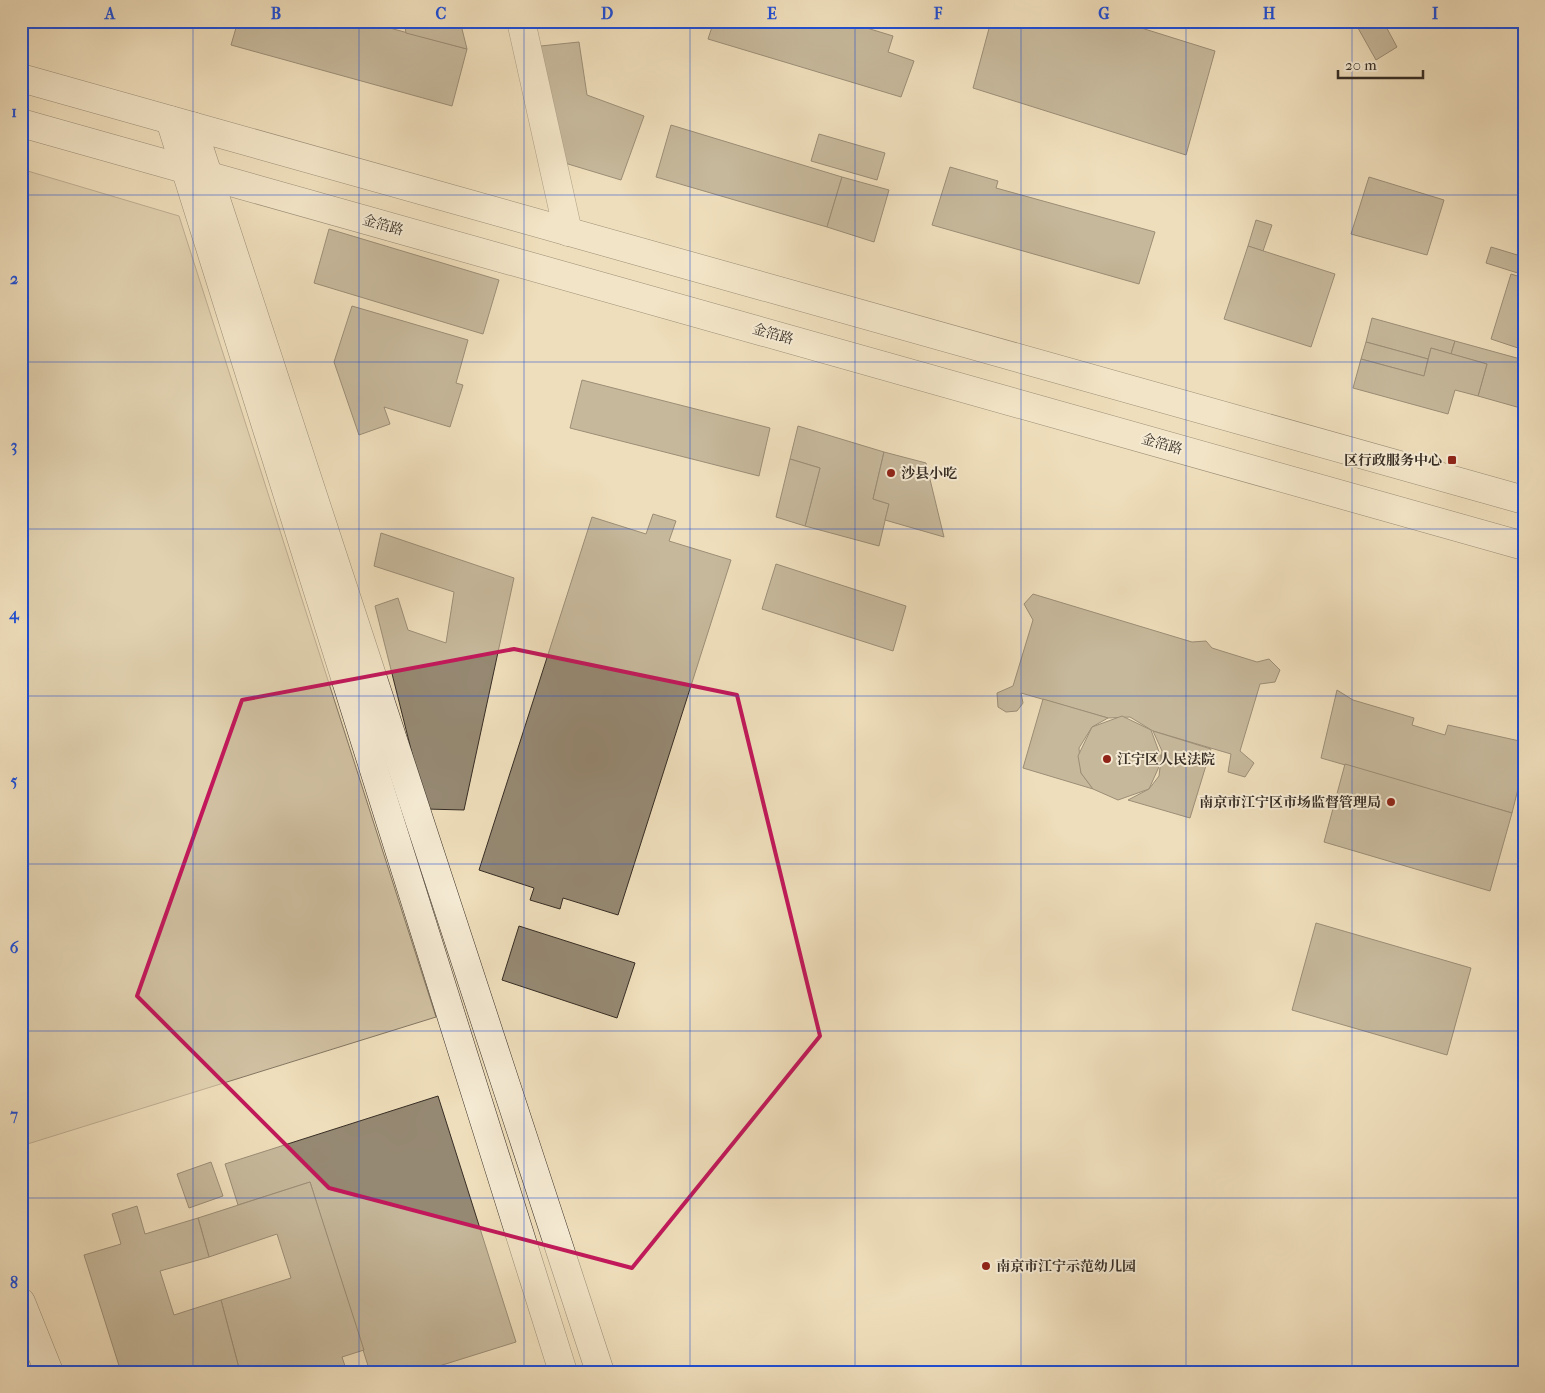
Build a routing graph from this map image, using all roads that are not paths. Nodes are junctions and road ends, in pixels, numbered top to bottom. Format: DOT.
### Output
graph roads {
  1 [pos="521,21"];
  2 [pos="21,78"];
  3 [pos="181,123"];
  4 [pos="21,124"];
  5 [pos="197,173"];
  6 [pos="568,232"];
  7 [pos="1524,500"];
  8 [pos="1524,546"];
  9 [pos="21,1302"];
  10 [pos="49,1372"];
  11 [pos="562,1372"];
  12 [pos="600,1372"];
  1 -- 6 [label="main road"];
  2 -- 3 [label="main road"];
  3 -- 5 [label="main road"];
  3 -- 6 [label="main road"];
  4 -- 5 [label="main road, 金箔路"];
  5 -- 8 [label="main road, 金箔路"];
  5 -- 11 [label="main road"];
  5 -- 12 [label="main road"];
  6 -- 7 [label="main road"];
  9 -- 10 [label="main road"];
}
